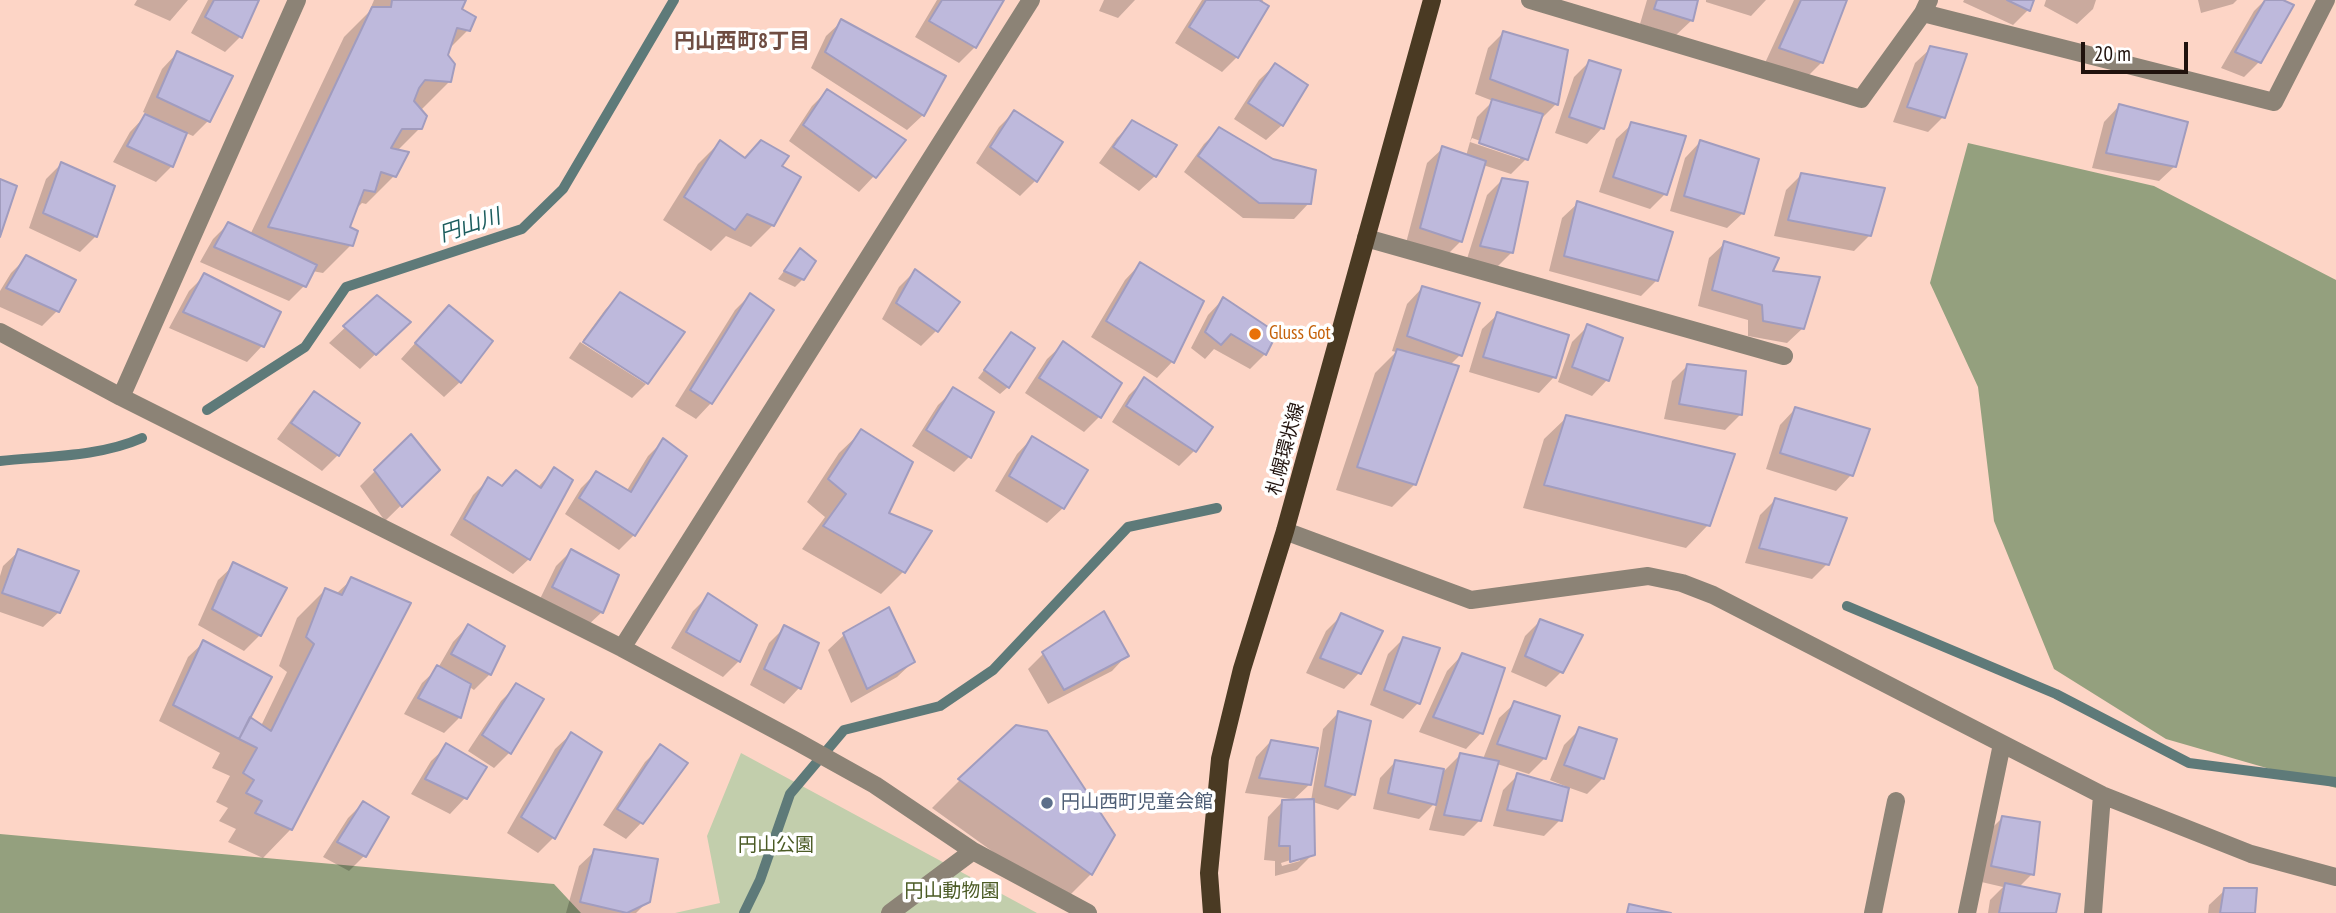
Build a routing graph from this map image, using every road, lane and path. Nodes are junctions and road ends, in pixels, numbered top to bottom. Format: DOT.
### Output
graph roads {
  1 [pos="297,0"];
  2 [pos="1031,0"];
  3 [pos="1432,0"];
  4 [pos="1530,0"];
  5 [pos="2326,0"];
  6 [pos="1926,6"];
  7 [pos="1366,238"];
  8 [pos="0,332"];
  9 [pos="1784,356"];
  10 [pos="121,397"];
  11 [pos="1285,531"];
  12 [pos="622,648"];
  13 [pos="2002,744"];
  14 [pos="2102,795"];
  15 [pos="1896,801"];
  16 [pos="973,851"];
  17 [pos="2336,877"];
  18 [pos="890,913"];
  19 [pos="1088,913"];
  20 [pos="1212,913"];
  21 [pos="1873,913"];
  22 [pos="1967,913"];
  23 [pos="2093,913"];
  1 -- 10 [label="street"];
  2 -- 12 [label="street"];
  3 -- 7 [label="main road, 札幌環状線"];
  4 -- 6 [label="street"];
  5 -- 6 [label="street"];
  7 -- 9 [label="street"];
  7 -- 11 [label="main road, 札幌環状線"];
  8 -- 10 [label="street"];
  10 -- 12 [label="street"];
  11 -- 13 [label="street"];
  11 -- 20 [label="main road, 札幌環状線"];
  12 -- 16 [label="street"];
  13 -- 14 [label="street"];
  13 -- 22 [label="street"];
  14 -- 17 [label="street"];
  14 -- 23 [label="street"];
  15 -- 21 [label="street"];
  16 -- 18 [label="street"];
  16 -- 19 [label="street"];
}
